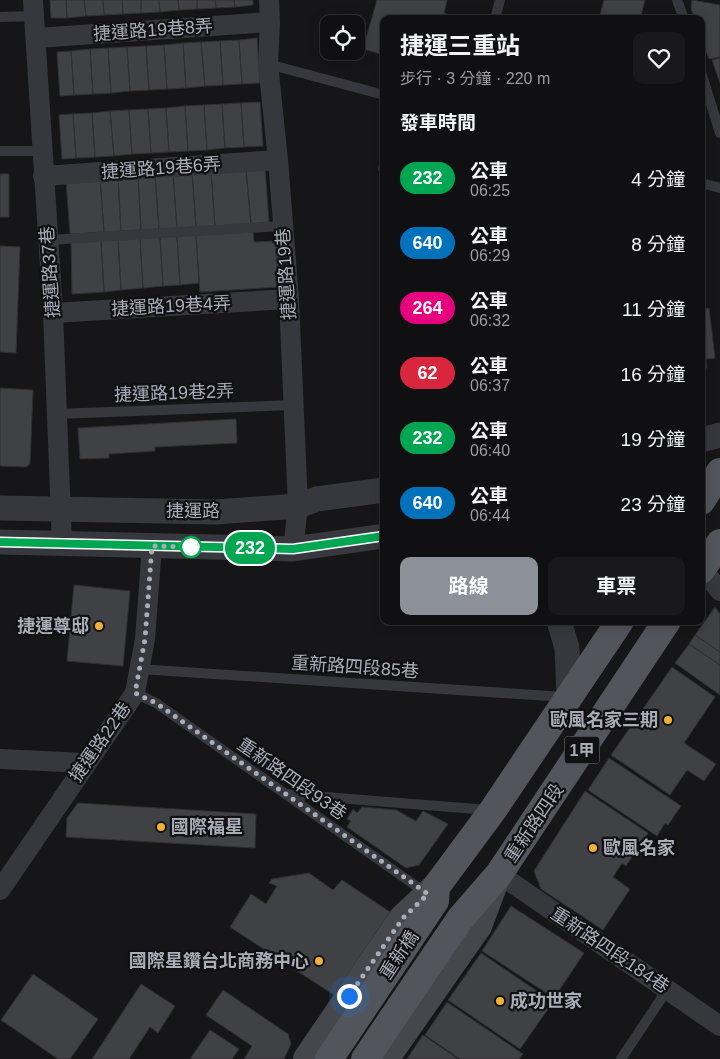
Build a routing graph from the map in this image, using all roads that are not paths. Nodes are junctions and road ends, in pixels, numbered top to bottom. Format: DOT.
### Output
graph roads {
  1 [pos="269,0"];
  2 [pos="500,0"];
  3 [pos="677,0"];
  4 [pos="34,8"];
  5 [pos="495,15"];
  6 [pos="683,15"];
  7 [pos="0,17"];
  8 [pos="270,22"];
  9 [pos="36,38"];
  10 [pos="268,64"];
  11 [pos="705,85"];
  12 [pos="380,94"];
  13 [pos="720,133"];
  14 [pos="0,152"];
  15 [pos="42,152"];
  16 [pos="278,160"];
  17 [pos="43,176"];
  18 [pos="705,184"];
  19 [pos="720,188"];
  20 [pos="283,226"];
  21 [pos="48,240"];
  22 [pos="289,299"];
  23 [pos="52,313"];
  24 [pos="293,405"];
  25 [pos="56,414"];
  26 [pos="720,435"];
  27 [pos="705,439"];
  28 [pos="715,475"];
  29 [pos="380,491"];
  30 [pos="705,494"];
  31 [pos="298,506"];
  32 [pos="0,508"];
  33 [pos="61,511"];
  34 [pos="380,537"];
  35 [pos="0,542"];
  36 [pos="720,543"];
  37 [pos="62,544"];
  38 [pos="152,546"];
  39 [pos="293,549"];
  40 [pos="705,564"];
  41 [pos="705,574"];
  42 [pos="720,591"];
  43 [pos="560,625"];
  44 [pos="617,625"];
  45 [pos="664,625"];
  46 [pos="140,669"];
  47 [pos="135,693"];
  48 [pos="569,697"];
  49 [pos="0,759"];
  50 [pos="85,763"];
  51 [pos="286,794"];
  52 [pos="493,810"];
  53 [pos="498,876"];
  54 [pos="0,890"];
  55 [pos="433,894"];
  56 [pos="460,919"];
  57 [pos="667,990"];
  58 [pos="720,1026"];
  59 [pos="306,1059"];
  60 [pos="329,1059"];
  61 [pos="365,1059"];
  62 [pos="385,1059"];
  63 [pos="621,1059"];
  1 -- 8 [label="street, 捷運路19巷"];
  2 -- 5 [label="lane"];
  3 -- 6 [label="lane"];
  4 -- 7 [label="lane"];
  4 -- 9 [label="street, 捷運路37巷"];
  8 -- 9 [label="street, 捷運路19巷8弄"];
  8 -- 10 [label="street, 捷運路19巷"];
  9 -- 15 [label="street, 捷運路37巷"];
  10 -- 12 [label="lane"];
  10 -- 16 [label="street, 捷運路19巷"];
  11 -- 13 [label="lane"];
  14 -- 15 [label="lane"];
  15 -- 17 [label="street, 捷運路37巷"];
  16 -- 17 [label="street, 捷運路19巷6弄"];
  16 -- 20 [label="street, 捷運路19巷"];
  17 -- 21 [label="street, 捷運路37巷"];
  18 -- 19 [label="lane"];
  20 -- 21 [label="lane"];
  20 -- 22 [label="street, 捷運路19巷"];
  21 -- 23 [label="street, 捷運路37巷"];
  22 -- 23 [label="street, 捷運路19巷4弄"];
  22 -- 24 [label="street, 捷運路19巷"];
  23 -- 25 [label="street, 捷運路37巷"];
  24 -- 25 [label="lane, 捷運路19巷2弄"];
  24 -- 31 [label="street, 捷運路19巷"];
  25 -- 33 [label="street, 捷運路37巷"];
  26 -- 27 [label="street"];
  28 -- 30 [label="main road"];
  29 -- 31 [label="street, 捷運路"];
  31 -- 33 [label="street, 捷運路"];
  31 -- 39 [label="street, 捷運路19巷"];
  32 -- 33 [label="street, 捷運路"];
  33 -- 37 [label="street, 捷運路37巷"];
  34 -- 39 [label="street, 捷運路"];
  35 -- 37 [label="street, 捷運路"];
  36 -- 40 [label="main road"];
  37 -- 38 [label="street, 捷運路"];
  38 -- 39 [label="street, 捷運路"];
  38 -- 46 [label="street, 捷運路22巷"];
  41 -- 42 [label="street"];
  43 -- 48 [label="street"];
  44 -- 48 [label="main road, 1甲"];
  45 -- 53 [label="main road, 重新路四段 / 1甲"];
  46 -- 47 [label="street, 捷運路22巷"];
  46 -- 48 [label="lane, 重新路四段85巷"];
  47 -- 50 [label="street, 捷運路22巷"];
  47 -- 51 [label="lane, 重新路四段93巷"];
  48 -- 52 [label="main road, 1甲"];
  49 -- 50 [label="street"];
  50 -- 54 [label="street, 捷運路22巷"];
  51 -- 52 [label="lane"];
  51 -- 55 [label="lane, 重新路四段93巷"];
  52 -- 55 [label="main road, 1甲"];
  53 -- 56 [label="main road, 重新路四段 / 1甲"];
  53 -- 57 [label="street, 重新路四段184巷"];
  53 -- 62 [label="main road"];
  55 -- 59 [label="main road"];
  55 -- 60 [label="main road, 重新橋 / 1甲"];
  56 -- 61 [label="main road, 重新橋 / 1甲"];
  57 -- 58 [label="street, 重新路四段184巷"];
  57 -- 63 [label="lane"];
}
